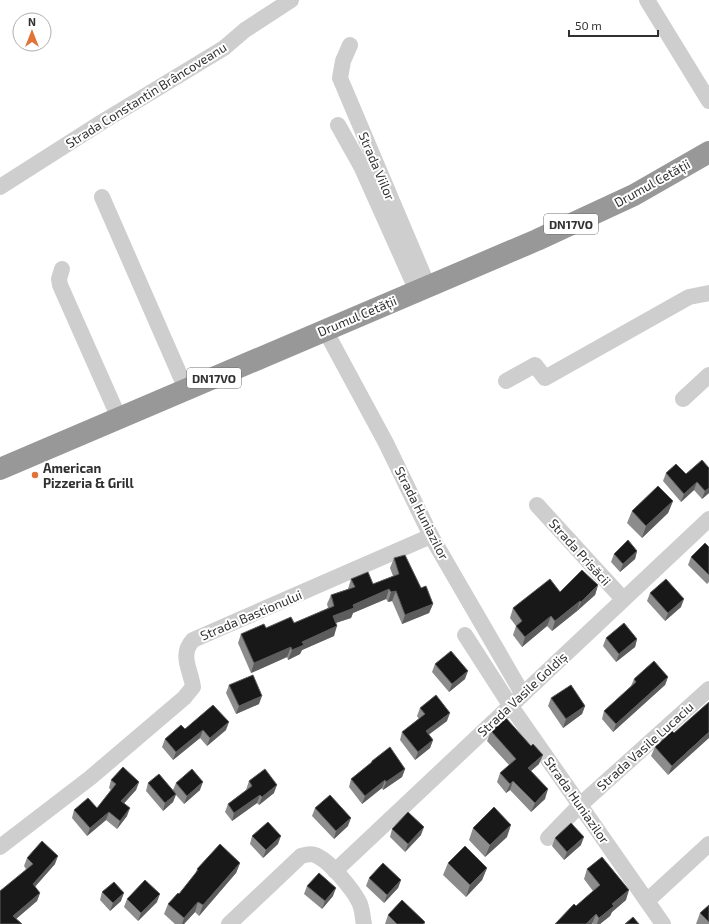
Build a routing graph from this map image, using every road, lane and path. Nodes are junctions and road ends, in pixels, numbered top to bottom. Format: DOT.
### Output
graph roads {
  1 [pos="291,0"];
  2 [pos="647,0"];
  3 [pos="350,45"];
  4 [pos="709,101"];
  5 [pos="338,125"];
  6 [pos="709,152"];
  7 [pos="0,187"];
  8 [pos="102,197"];
  9 [pos="62,269"];
  10 [pos="423,288"];
  11 [pos="709,293"];
  12 [pos="325,330"];
  13 [pos="709,375"];
  14 [pos="506,380"];
  15 [pos="186,389"];
  16 [pos="683,399"];
  17 [pos="119,418"];
  18 [pos="0,469"];
  19 [pos="537,505"];
  20 [pos="709,519"];
  21 [pos="432,536"];
  22 [pos="623,599"];
  23 [pos="465,635"];
  24 [pos="709,689"];
  25 [pos="522,693"];
  26 [pos="510,704"];
  27 [pos="580,805"];
  28 [pos="548,838"];
  29 [pos="709,844"];
  30 [pos="0,847"];
  31 [pos="335,871"];
  32 [pos="647,901"];
  33 [pos="228,924"];
  34 [pos="364,924"];
  35 [pos="663,924"];
  1 -- 7 [label="street, Strada Constantin Brâncoveanu"];
  2 -- 4 [label="street"];
  3 -- 10 [label="street, Strada Viilor"];
  5 -- 10 [label="street"];
  6 -- 10 [label="highway, Drumul Cetății / DN17VO"];
  8 -- 15 [label="street"];
  9 -- 17 [label="street"];
  10 -- 12 [label="highway, Drumul Cetății / DN17VO"];
  11 -- 14 [label="street"];
  12 -- 15 [label="highway, Drumul Cetății / DN17VO"];
  12 -- 21 [label="street, Strada Huniazilor"];
  13 -- 16 [label="street"];
  15 -- 17 [label="highway, Drumul Cetății / DN17VO"];
  17 -- 18 [label="highway, Drumul Cetății / DN17VO"];
  19 -- 22 [label="street, Strada Prisăcii"];
  20 -- 22 [label="street, Strada Vasile Goldiș"];
  21 -- 25 [label="street, Strada Huniazilor"];
  21 -- 30 [label="street, Strada Bastionului"];
  22 -- 25 [label="street, Strada Vasile Goldiș"];
  23 -- 26 [label="street, Strada Huniazilor"];
  24 -- 27 [label="street, Strada Vasile Lucaciu"];
  25 -- 26 [label="street, Strada Vasile Goldiș"];
  26 -- 27 [label="street, Strada Huniazilor"];
  26 -- 31 [label="street, Strada Vasile Goldiș"];
  27 -- 28 [label="street, Strada Vasile Lucaciu"];
  27 -- 32 [label="street, Strada Huniazilor"];
  29 -- 32 [label="street"];
  31 -- 33 [label="street"];
  31 -- 34 [label="street"];
  32 -- 35 [label="street, Strada Huniazilor"];
}
